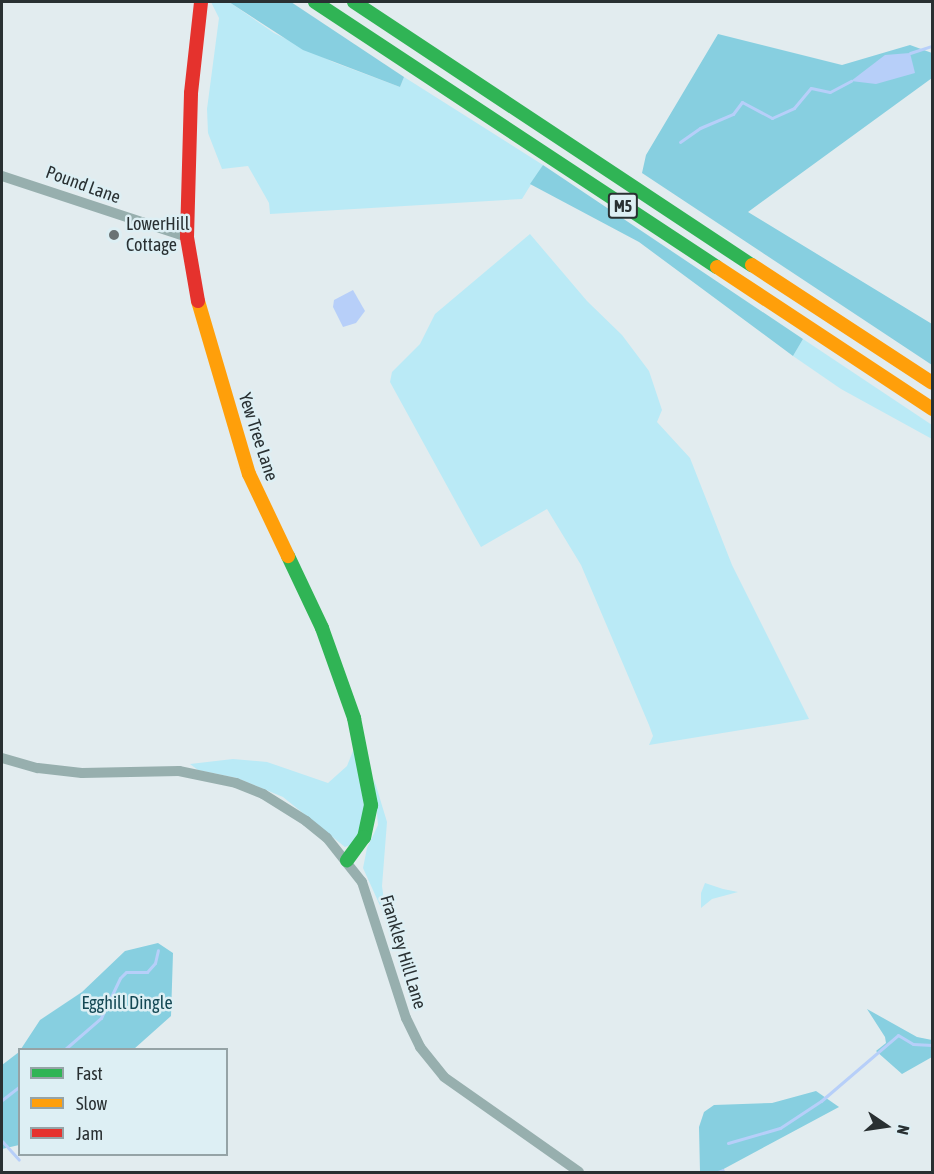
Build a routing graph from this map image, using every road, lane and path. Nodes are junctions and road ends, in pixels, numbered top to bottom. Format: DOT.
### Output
graph roads {
  1 [pos="201,2"];
  2 [pos="315,2"];
  3 [pos="354,2"];
  4 [pos="2,176"];
  5 [pos="188,237"];
  6 [pos="933,383"];
  7 [pos="933,409"];
  8 [pos="2,758"];
  9 [pos="346,860"];
  10 [pos="579,1173"];
  1 -- 5 [label="main road, Yew Tree Lane"];
  2 -- 7 [label="main road, M5"];
  3 -- 6 [label="main road, M5"];
  4 -- 5 [label="street, Pound Lane"];
  5 -- 9 [label="main road, Yew Tree Lane"];
  8 -- 9 [label="street, Frankley Hill Lane"];
  9 -- 10 [label="street, Frankley Hill Lane"];
}
